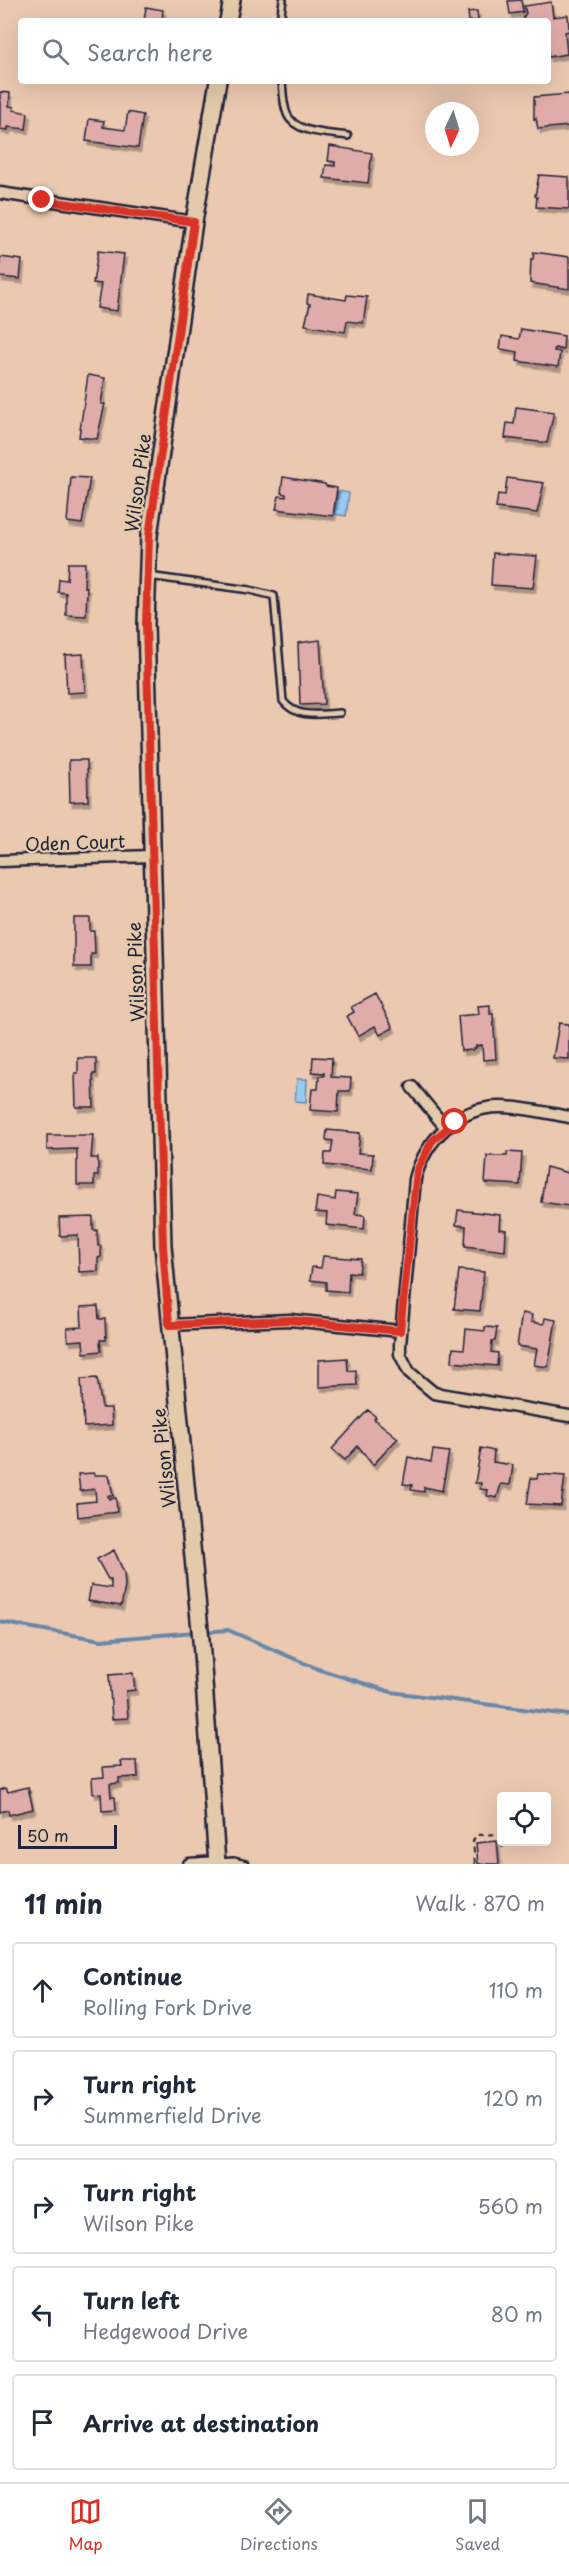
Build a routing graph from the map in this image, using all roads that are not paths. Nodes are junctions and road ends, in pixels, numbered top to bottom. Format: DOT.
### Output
graph roads {
  1 [pos="232,0"];
  2 [pos="283,0"];
  3 [pos="229,18"];
  4 [pos="280,18"];
  5 [pos="217,84"];
  6 [pos="282,84"];
  7 [pos="348,136"];
  8 [pos="0,193"];
  9 [pos="194,222"];
  10 [pos="147,576"];
  11 [pos="340,713"];
  12 [pos="151,856"];
  13 [pos="0,861"];
  14 [pos="412,1087"];
  15 [pos="569,1117"];
  16 [pos="446,1128"];
  17 [pos="169,1325"];
  18 [pos="400,1331"];
  19 [pos="569,1416"];
  20 [pos="217,1863"];
  21 [pos="189,1864"];
  22 [pos="246,1864"];
  1 -- 3 [label="main road"];
  2 -- 4 [label="lane"];
  5 -- 9 [label="main road, Wilson Pike"];
  6 -- 7 [label="lane"];
  8 -- 9 [label="street"];
  9 -- 10 [label="main road, Wilson Pike"];
  10 -- 11 [label="lane"];
  10 -- 12 [label="main road, Wilson Pike"];
  12 -- 13 [label="street, Oden Court"];
  12 -- 17 [label="main road, Wilson Pike"];
  14 -- 16 [label="street"];
  15 -- 16 [label="street"];
  16 -- 18 [label="street"];
  17 -- 18 [label="street"];
  17 -- 20 [label="main road, Wilson Pike"];
  18 -- 19 [label="street"];
  20 -- 21 [label="street"];
  20 -- 22 [label="lane"];
}
